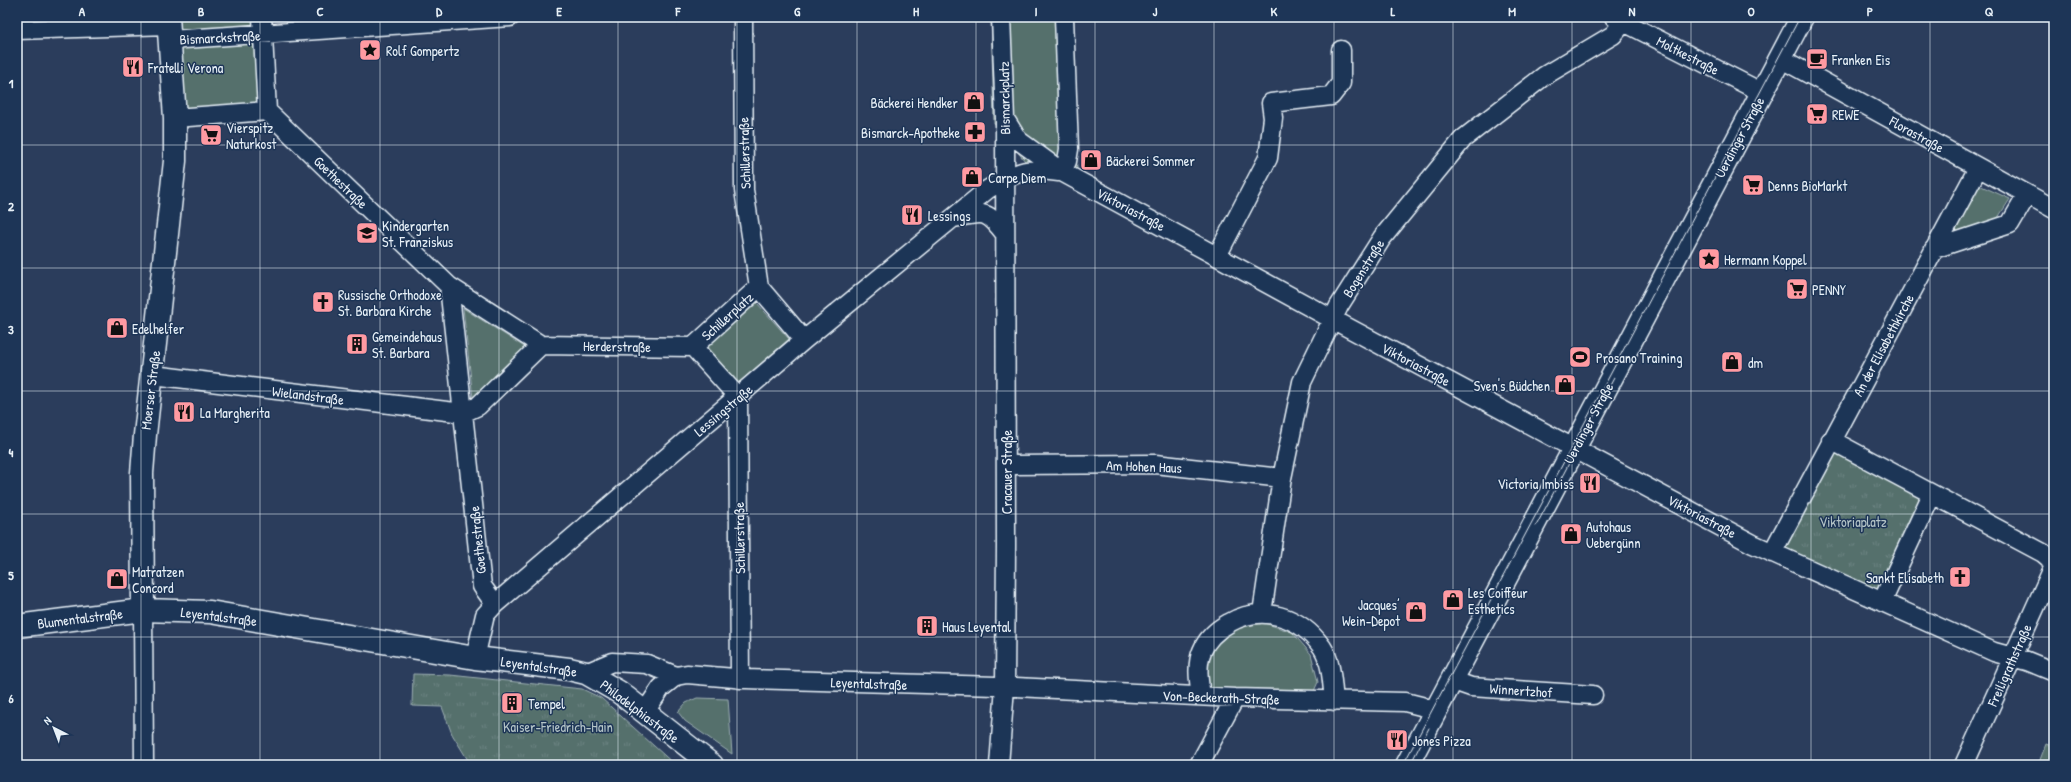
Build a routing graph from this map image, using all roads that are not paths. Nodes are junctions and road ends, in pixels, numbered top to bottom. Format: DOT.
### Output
graph roads {
  1 [pos="262,17"];
  2 [pos="510,17"];
  3 [pos="743,17"];
  4 [pos="1001,17"];
  5 [pos="1064,17"];
  6 [pos="1802,17"];
  7 [pos="1619,20"];
  8 [pos="169,27"];
  9 [pos="17,30"];
  10 [pos="263,35"];
  11 [pos="1341,50"];
  12 [pos="1780,58"];
  13 [pos="1763,93"];
  14 [pos="267,111"];
  15 [pos="175,118"];
  16 [pos="1005,119"];
  17 [pos="1978,168"];
  18 [pos="1062,172"];
  19 [pos="1005,179"];
  20 [pos="2027,195"];
  21 [pos="2054,209"];
  22 [pos="953,218"];
  23 [pos="1005,234"];
  24 [pos="1934,249"];
  25 [pos="1217,256"];
  26 [pos="448,286"];
  27 [pos="759,287"];
  28 [pos="1332,319"];
  29 [pos="804,340"];
  30 [pos="540,345"];
  31 [pos="693,347"];
  32 [pos="153,375"];
  33 [pos="738,397"];
  34 [pos="463,413"];
  35 [pos="1831,440"];
  36 [pos="1575,447"];
  37 [pos="1006,465"];
  38 [pos="1282,478"];
  39 [pos="1932,494"];
  40 [pos="1772,553"];
  41 [pos="2053,566"];
  42 [pos="1882,602"];
  43 [pos="494,604"];
  44 [pos="143,610"];
  45 [pos="1262,613"];
  46 [pos="17,626"];
  47 [pos="2012,657"];
  48 [pos="475,658"];
  49 [pos="2054,672"];
  50 [pos="586,673"];
  51 [pos="676,676"];
  52 [pos="740,679"];
  53 [pos="1451,680"];
  54 [pos="1005,687"];
  55 [pos="1593,694"];
  56 [pos="1201,696"];
  57 [pos="1235,698"];
  58 [pos="1334,701"];
  59 [pos="644,712"];
  60 [pos="1435,712"];
  61 [pos="144,765"];
  62 [pos="712,765"];
  63 [pos="999,765"];
  64 [pos="1199,765"];
  65 [pos="1407,765"];
  66 [pos="1964,765"];
  1 -- 10 [label="street"];
  2 -- 10 [label="street, Bismarckstraße"];
  3 -- 27 [label="street, Schillerstraße"];
  4 -- 16 [label="street, Bismarckplatz"];
  5 -- 18 [label="street"];
  6 -- 12 [label="main road, Uerdinger Straße"];
  7 -- 13 [label="street, Moltkestraße"];
  7 -- 28 [label="street, Bogenstraße"];
  8 -- 9 [label="street, Bismarckstraße"];
  8 -- 10 [label="street, Bismarckstraße"];
  8 -- 15 [label="main road, Moerser Straße"];
  10 -- 14 [label="street"];
  11 -- 25 [label="street"];
  12 -- 13 [label="main road, Uerdinger Straße"];
  12 -- 17 [label="street, Florastraße"];
  13 -- 36 [label="main road, Uerdinger Straße"];
  14 -- 15 [label="street"];
  14 -- 26 [label="street, Goethestraße"];
  15 -- 32 [label="main road, Moerser Straße"];
  16 -- 18 [label="street, Viktoriastraße"];
  16 -- 19 [label="street, Bismarckplatz"];
  17 -- 20 [label="street, Florastraße"];
  17 -- 24 [label="street, An der Elisabethkirche"];
  18 -- 19 [label="street, Viktoriastraße"];
  18 -- 25 [label="street, Viktoriastraße"];
  19 -- 22 [label="street, Lessingstraße"];
  19 -- 23 [label="street, Cracauer Straße"];
  20 -- 21 [label="street, Florastraße"];
  20 -- 24 [label="street"];
  22 -- 23 [label="street, Lessingstraße"];
  22 -- 29 [label="street, Lessingstraße"];
  23 -- 37 [label="street, Cracauer Straße"];
  24 -- 35 [label="street, An der Elisabethkirche"];
  25 -- 28 [label="street, Viktoriastraße"];
  26 -- 30 [label="street, Goethestraße"];
  26 -- 34 [label="street, Goethestraße"];
  27 -- 29 [label="street, Schillerplatz"];
  27 -- 31 [label="street, Schillerplatz"];
  28 -- 36 [label="street, Viktoriastraße"];
  28 -- 38 [label="street, Bogenstraße"];
  29 -- 33 [label="street, Lessingstraße"];
  30 -- 31 [label="street, Herderstraße"];
  30 -- 34 [label="street"];
  31 -- 33 [label="street, Schillerplatz"];
  32 -- 34 [label="street, Wielandstraße"];
  32 -- 44 [label="main road, Moerser Straße"];
  33 -- 43 [label="street, Lessingstraße"];
  33 -- 52 [label="street, Schillerstraße"];
  34 -- 43 [label="street, Goethestraße"];
  35 -- 39 [label="street"];
  35 -- 40 [label="street"];
  36 -- 40 [label="street, Viktoriastraße"];
  36 -- 53 [label="main road, Uerdinger Straße"];
  37 -- 38 [label="street, Am Hohen Haus"];
  37 -- 54 [label="street, Cracauer Straße"];
  38 -- 45 [label="street, Bogenstraße"];
  39 -- 41 [label="street"];
  39 -- 42 [label="street"];
  40 -- 42 [label="street"];
  41 -- 47 [label="street, Freiligrathstraße"];
  42 -- 47 [label="street"];
  43 -- 48 [label="street"];
  44 -- 46 [label="main road, Blumentalstraße"];
  44 -- 48 [label="main road, Leyentalstraße"];
  44 -- 61 [label="street, Moerser Straße"];
  45 -- 56 [label="street"];
  45 -- 58 [label="street"];
  47 -- 49 [label="street"];
  47 -- 66 [label="street, Freiligrathstraße"];
  48 -- 50 [label="main road, Leyentalstraße"];
  50 -- 51 [label="street, Leyentalstraße"];
  50 -- 59 [label="main road, Philadelphiastraße"];
  51 -- 52 [label="street, Leyentalstraße"];
  51 -- 59 [label="street"];
  52 -- 54 [label="street, Leyentalstraße"];
  53 -- 55 [label="street, Winnertzhof"];
  53 -- 60 [label="main road, Uerdinger Straße"];
  54 -- 56 [label="street, Von-Beckerath-Straße"];
  54 -- 63 [label="street, Cracauer Straße"];
  56 -- 57 [label="street, Von-Beckerath-Straße"];
  57 -- 58 [label="street, Von-Beckerath-Straße"];
  57 -- 64 [label="street"];
  58 -- 60 [label="street, Von-Beckerath-Straße"];
  59 -- 62 [label="main road, Philadelphiastraße"];
  60 -- 65 [label="main road, Uerdinger Straße"];
}
